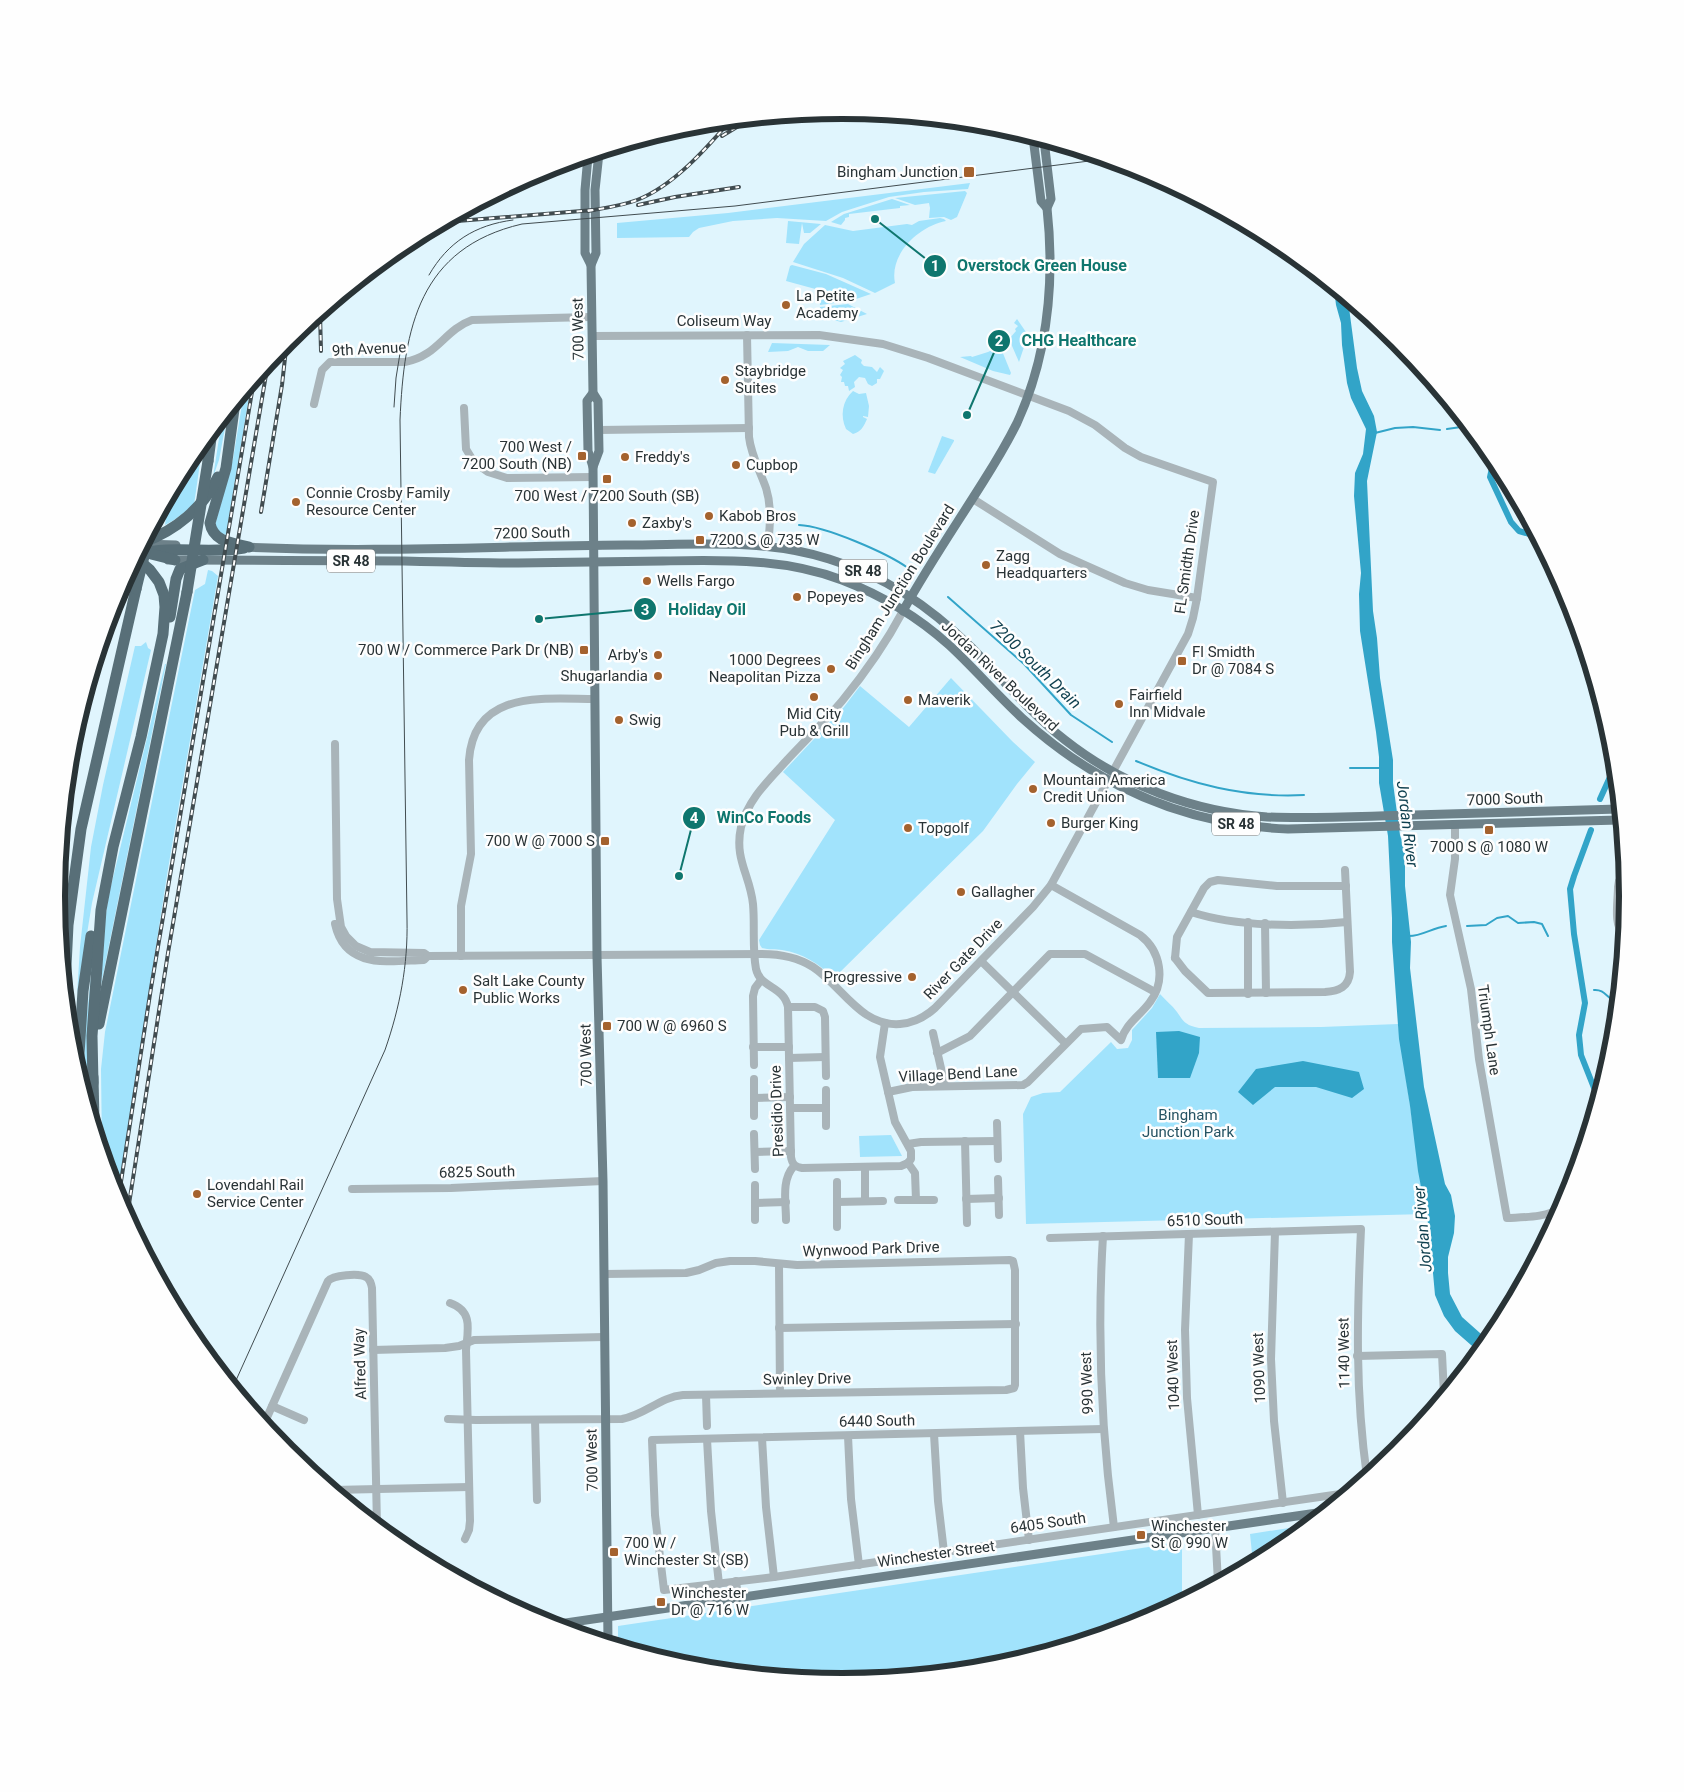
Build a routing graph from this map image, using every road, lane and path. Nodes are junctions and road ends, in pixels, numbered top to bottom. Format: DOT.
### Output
graph roads {
  1 [pos="1034,143"];
  2 [pos="1045,146"];
  3 [pos="598,158"];
  4 [pos="587,162"];
  5 [pos="1047,208"];
  6 [pos="591,265"];
  7 [pos="592,317"];
  8 [pos="747,335"];
  9 [pos="592,336"];
  10 [pos="593,393"];
  11 [pos="1028,396"];
  12 [pos="314,404"];
  13 [pos="464,408"];
  14 [pos="234,413"];
  15 [pos="749,428"];
  16 [pos="599,430"];
  17 [pos="210,445"];
  18 [pos="228,450"];
  19 [pos="593,467"];
  20 [pos="593,477"];
  21 [pos="1214,482"];
  22 [pos="972,499"];
  23 [pos="149,544"];
  24 [pos="594,546"];
  25 [pos="768,546"];
  26 [pos="147,548"];
  27 [pos="248,548"];
  28 [pos="146,549"];
  29 [pos="145,552"];
  30 [pos="142,558"];
  31 [pos="175,560"];
  32 [pos="204,560"];
  33 [pos="141,562"];
  34 [pos="594,562"];
  35 [pos="911,597"];
  36 [pos="1197,598"];
  37 [pos="903,611"];
  38 [pos="163,634"];
  39 [pos="595,699"];
  40 [pos="335,744"];
  41 [pos="1111,776"];
  42 [pos="1613,809"];
  43 [pos="1392,816"];
  44 [pos="1615,820"];
  45 [pos="1455,825"];
  46 [pos="1394,827"];
  47 [pos="113,847"];
  48 [pos="1345,870"];
  49 [pos="1618,883"];
  50 [pos="1051,885"];
  51 [pos="1346,886"];
  52 [pos="1191,912"];
  53 [pos="1248,922"];
  54 [pos="1347,922"];
  55 [pos="1618,922"];
  56 [pos="1265,923"];
  57 [pos="67,946"];
  58 [pos="754,954"];
  59 [pos="461,956"];
  60 [pos="597,956"];
  61 [pos="1175,958"];
  62 [pos="1158,960"];
  63 [pos="981,961"];
  64 [pos="761,980"];
  65 [pos="1013,992"];
  66 [pos="1156,992"];
  67 [pos="1266,993"];
  68 [pos="1248,994"];
  69 [pos="788,1007"];
  70 [pos="885,1023"];
  71 [pos="933,1033"];
  72 [pos="1066,1043"];
  73 [pos="80,1045"];
  74 [pos="753,1047"];
  75 [pos="789,1047"];
  76 [pos="937,1053"];
  77 [pos="825,1057"];
  78 [pos="789,1058"];
  79 [pos="754,1066"];
  80 [pos="826,1076"];
  81 [pos="754,1079"];
  82 [pos="93,1083"];
  83 [pos="945,1086"];
  84 [pos="826,1090"];
  85 [pos="888,1092"];
  86 [pos="790,1097"];
  87 [pos="754,1098"];
  88 [pos="94,1105"];
  89 [pos="790,1108"];
  90 [pos="826,1108"];
  91 [pos="754,1116"];
  92 [pos="997,1123"];
  93 [pos="826,1126"];
  94 [pos="754,1134"];
  95 [pos="997,1141"];
  96 [pos="965,1142"];
  97 [pos="908,1144"];
  98 [pos="791,1151"];
  99 [pos="755,1152"];
  100 [pos="998,1159"];
  101 [pos="908,1163"];
  102 [pos="794,1166"];
  103 [pos="864,1167"];
  104 [pos="755,1169"];
  105 [pos="998,1179"];
  106 [pos="603,1181"];
  107 [pos="837,1182"];
  108 [pos="755,1185"];
  109 [pos="352,1188"];
  110 [pos="999,1198"];
  111 [pos="966,1199"];
  112 [pos="898,1200"];
  113 [pos="916,1200"];
  114 [pos="934,1200"];
  115 [pos="865,1201"];
  116 [pos="883,1201"];
  117 [pos="755,1202"];
  118 [pos="786,1202"];
  119 [pos="837,1202"];
  120 [pos="1551,1213"];
  121 [pos="999,1215"];
  122 [pos="755,1220"];
  123 [pos="786,1220"];
  124 [pos="967,1223"];
  125 [pos="837,1227"];
  126 [pos="1362,1229"];
  127 [pos="1275,1232"];
  128 [pos="1189,1234"];
  129 [pos="1103,1236"];
  130 [pos="1050,1238"];
  131 [pos="779,1264"];
  132 [pos="604,1274"];
  133 [pos="450,1303"];
  134 [pos="1016,1324"];
  135 [pos="779,1328"];
  136 [pos="604,1338"];
  137 [pos="467,1343"];
  138 [pos="373,1350"];
  139 [pos="1357,1356"];
  140 [pos="1444,1387"];
  141 [pos="1014,1388"];
  142 [pos="780,1393"];
  143 [pos="706,1394"];
  144 [pos="272,1406"];
  145 [pos="267,1417"];
  146 [pos="448,1418"];
  147 [pos="467,1419"];
  148 [pos="605,1419"];
  149 [pos="304,1420"];
  150 [pos="535,1420"];
  151 [pos="706,1426"];
  152 [pos="1103,1429"];
  153 [pos="1020,1431"];
  154 [pos="934,1434"];
  155 [pos="848,1436"];
  156 [pos="762,1438"];
  157 [pos="707,1439"];
  158 [pos="1365,1469"];
  159 [pos="469,1487"];
  160 [pos="376,1489"];
  161 [pos="342,1490"];
  162 [pos="1336,1495"];
  163 [pos="537,1500"];
  164 [pos="1283,1503"];
  165 [pos="1313,1514"];
  166 [pos="1198,1515"];
  167 [pos="377,1518"];
  168 [pos="1114,1527"];
  169 [pos="1215,1528"];
  170 [pos="465,1539"];
  171 [pos="1029,1540"];
  172 [pos="944,1552"];
  173 [pos="859,1565"];
  174 [pos="1218,1576"];
  175 [pos="774,1577"];
  176 [pos="736,1581"];
  177 [pos="716,1584"];
  178 [pos="664,1590"];
  179 [pos="738,1597"];
  180 [pos="716,1600"];
  181 [pos="607,1617"];
  182 [pos="568,1623"];
  183 [pos="608,1637"];
  1 -- 5 [label="main road, Bingham Junction Boulevard"];
  2 -- 5 [label="main road, Bingham Junction Boulevard"];
  3 -- 6 [label="main road, 700 West"];
  4 -- 6 [label="main road, 700 West"];
  5 -- 11 [label="main road, Bingham Junction Boulevard"];
  6 -- 7 [label="main road, 700 West"];
  7 -- 9 [label="main road, 700 West"];
  7 -- 12 [label="street, 9th Avenue"];
  8 -- 9 [label="street, Coliseum Way"];
  8 -- 11 [label="street, Coliseum Way"];
  8 -- 15 [label="street"];
  9 -- 10 [label="main road, 700 West"];
  10 -- 16 [label="main road, 700 West"];
  10 -- 19 [label="main road, 700 West"];
  11 -- 21 [label="street, Coliseum Way"];
  11 -- 22 [label="main road, Bingham Junction Boulevard"];
  13 -- 20 [label="street"];
  14 -- 18 [label="highway"];
  15 -- 16 [label="street"];
  15 -- 25 [label="street"];
  16 -- 19 [label="main road, 700 West"];
  17 -- 82 [label="highway, bridge"];
  18 -- 23 [label="highway"];
  18 -- 27 [label="highway"];
  19 -- 20 [label="main road, 700 West"];
  20 -- 24 [label="main road, 700 West"];
  21 -- 36 [label="street, FL Smidth Drive"];
  22 -- 35 [label="main road, Bingham Junction Boulevard"];
  22 -- 36 [label="street"];
  24 -- 25 [label="main road, 7200 South / SR 48"];
  24 -- 27 [label="main road, 7200 South / SR 48"];
  24 -- 34 [label="main road, 700 West"];
  25 -- 35 [label="main road, 7200 South / SR 48"];
  26 -- 27 [label="highway"];
  28 -- 31 [label="highway"];
  29 -- 57 [label="highway, bridge"];
  30 -- 31 [label="main road, 7200 South / SR 48"];
  31 -- 32 [label="main road, 7200 South / SR 48"];
  32 -- 34 [label="main road, 7200 South / SR 48"];
  32 -- 38 [label="highway"];
  33 -- 38 [label="highway"];
  34 -- 37 [label="main road, 7200 South / SR 48"];
  34 -- 39 [label="main road, 700 West"];
  35 -- 37 [label="main road, Bingham Junction Boulevard"];
  35 -- 41 [label="main road, Jordan River Boulevard / SR 48"];
  36 -- 41 [label="street, FL Smidth Drive"];
  37 -- 41 [label="main road, Jordan River Boulevard / SR 48"];
  37 -- 58 [label="street, Bingham Junction Boulevard"];
  38 -- 47 [label="highway"];
  39 -- 59 [label="street"];
  39 -- 60 [label="main road, 700 West"];
  40 -- 59 [label="street, River Gate Drive"];
  41 -- 43 [label="main road, Jordan River Boulevard / SR 48"];
  41 -- 46 [label="main road, Jordan River Boulevard / SR 48"];
  41 -- 50 [label="street, River Gate Drive"];
  42 -- 43 [label="main road, 7000 South / SR 48"];
  44 -- 45 [label="main road, 7000 South / SR 48"];
  45 -- 46 [label="main road, 7000 South / SR 48"];
  45 -- 120 [label="street, Triumph Lane"];
  47 -- 73 [label="highway"];
  47 -- 82 [label="highway"];
  48 -- 51 [label="street"];
  49 -- 55 [label="street"];
  50 -- 62 [label="street"];
  50 -- 63 [label="street, River Gate Drive"];
  51 -- 52 [label="street"];
  51 -- 54 [label="street"];
  52 -- 53 [label="street"];
  52 -- 61 [label="street"];
  53 -- 56 [label="street"];
  53 -- 68 [label="street"];
  54 -- 56 [label="street"];
  54 -- 67 [label="street"];
  56 -- 67 [label="street"];
  58 -- 60 [label="street, River Gate Drive"];
  58 -- 64 [label="street"];
  58 -- 70 [label="street, River Gate Drive"];
  59 -- 60 [label="street, River Gate Drive"];
  60 -- 106 [label="main road, 700 West"];
  61 -- 62 [label="street"];
  61 -- 68 [label="street"];
  62 -- 66 [label="street"];
  63 -- 65 [label="street"];
  63 -- 70 [label="street, River Gate Drive"];
  64 -- 69 [label="street"];
  64 -- 74 [label="street"];
  65 -- 66 [label="street"];
  65 -- 72 [label="street"];
  65 -- 76 [label="street"];
  66 -- 72 [label="street, Village Bend Lane"];
  67 -- 68 [label="street"];
  69 -- 75 [label="street, Presidio Drive"];
  69 -- 77 [label="street"];
  70 -- 85 [label="street"];
  71 -- 76 [label="street"];
  72 -- 83 [label="street, Village Bend Lane"];
  74 -- 75 [label="street"];
  74 -- 79 [label="street"];
  75 -- 78 [label="street, Presidio Drive"];
  76 -- 83 [label="street"];
  77 -- 78 [label="street"];
  77 -- 80 [label="street"];
  78 -- 86 [label="street, Presidio Drive"];
  81 -- 87 [label="street"];
  82 -- 88 [label="highway"];
  83 -- 85 [label="street, Village Bend Lane"];
  84 -- 90 [label="street"];
  85 -- 97 [label="street"];
  86 -- 87 [label="street"];
  86 -- 89 [label="street, Presidio Drive"];
  87 -- 91 [label="street"];
  89 -- 90 [label="street"];
  89 -- 98 [label="street, Presidio Drive"];
  90 -- 93 [label="street"];
  92 -- 95 [label="street"];
  94 -- 99 [label="street"];
  95 -- 96 [label="street"];
  95 -- 100 [label="street"];
  96 -- 97 [label="street"];
  96 -- 111 [label="street"];
  97 -- 101 [label="street"];
  98 -- 99 [label="street"];
  98 -- 102 [label="street, Presidio Drive"];
  99 -- 104 [label="street"];
  101 -- 103 [label="street, Presidio Drive"];
  101 -- 113 [label="street"];
  102 -- 103 [label="street, Presidio Drive"];
  102 -- 118 [label="street"];
  103 -- 115 [label="street"];
  105 -- 110 [label="street"];
  106 -- 109 [label="street, 6825 South"];
  106 -- 132 [label="main road, 700 West"];
  107 -- 119 [label="street"];
  108 -- 117 [label="street"];
  110 -- 111 [label="street"];
  110 -- 121 [label="street"];
  111 -- 124 [label="street"];
  112 -- 113 [label="street"];
  113 -- 114 [label="street"];
  115 -- 116 [label="street"];
  115 -- 119 [label="street"];
  117 -- 118 [label="street"];
  117 -- 122 [label="street"];
  118 -- 123 [label="street"];
  119 -- 125 [label="street"];
  126 -- 127 [label="street, 6510 South"];
  126 -- 139 [label="street, 1140 West"];
  127 -- 128 [label="street, 6510 South"];
  127 -- 164 [label="street, 1090 West"];
  128 -- 129 [label="street, 6510 South"];
  128 -- 166 [label="street, 1040 West"];
  129 -- 130 [label="street, 6510 South"];
  129 -- 152 [label="street, 990 West"];
  131 -- 132 [label="street, Wynwood Park Drive"];
  131 -- 134 [label="street, Wynwood Park Drive"];
  131 -- 135 [label="street"];
  132 -- 136 [label="main road, 700 West"];
  133 -- 137 [label="street"];
  134 -- 135 [label="street"];
  134 -- 141 [label="street, Wynwood Park Drive"];
  135 -- 142 [label="street"];
  136 -- 137 [label="street"];
  136 -- 148 [label="main road, 700 West"];
  137 -- 138 [label="street"];
  137 -- 147 [label="street"];
  138 -- 144 [label="street, Alfred Way"];
  138 -- 160 [label="street, Alfred Way"];
  139 -- 140 [label="street"];
  139 -- 158 [label="street, 1140 West"];
  141 -- 142 [label="street, Swinley Drive"];
  142 -- 143 [label="street, Swinley Drive"];
  143 -- 148 [label="street, Swinley Drive"];
  143 -- 151 [label="street"];
  144 -- 145 [label="street"];
  144 -- 149 [label="street"];
  146 -- 147 [label="street, Swinley Drive"];
  147 -- 150 [label="street, Swinley Drive"];
  147 -- 159 [label="street"];
  148 -- 150 [label="street, Swinley Drive"];
  148 -- 181 [label="main road, 700 West"];
  150 -- 163 [label="street"];
  152 -- 153 [label="street, 6440 South"];
  152 -- 168 [label="street, 990 West"];
  153 -- 154 [label="street, 6440 South"];
  153 -- 171 [label="street"];
  154 -- 155 [label="street, 6440 South"];
  154 -- 172 [label="street"];
  155 -- 156 [label="street, 6440 South"];
  155 -- 173 [label="street"];
  156 -- 157 [label="street, 6440 South"];
  156 -- 175 [label="street"];
  157 -- 177 [label="street"];
  157 -- 178 [label="street, 6440 South"];
  159 -- 160 [label="street"];
  159 -- 170 [label="street"];
  160 -- 161 [label="street"];
  160 -- 167 [label="street, Alfred Way"];
  162 -- 164 [label="street, 6405 South"];
  164 -- 166 [label="street, 6405 South"];
  165 -- 169 [label="main road, Winchester Street"];
  166 -- 168 [label="street, 6405 South"];
  168 -- 171 [label="street, 6405 South"];
  169 -- 174 [label="street"];
  169 -- 179 [label="main road, Winchester Street"];
  171 -- 172 [label="street, 6405 South"];
  172 -- 173 [label="street, 6405 South"];
  173 -- 175 [label="street, 6405 South"];
  175 -- 176 [label="street, 6405 South"];
  176 -- 177 [label="street, 6405 South"];
  176 -- 179 [label="street"];
  177 -- 178 [label="street, 6405 South"];
  177 -- 180 [label="street"];
  179 -- 180 [label="main road, Winchester Street"];
  180 -- 181 [label="main road, Winchester Street"];
  181 -- 182 [label="main road, Winchester Street"];
  181 -- 183 [label="main road, 700 West"];
}
